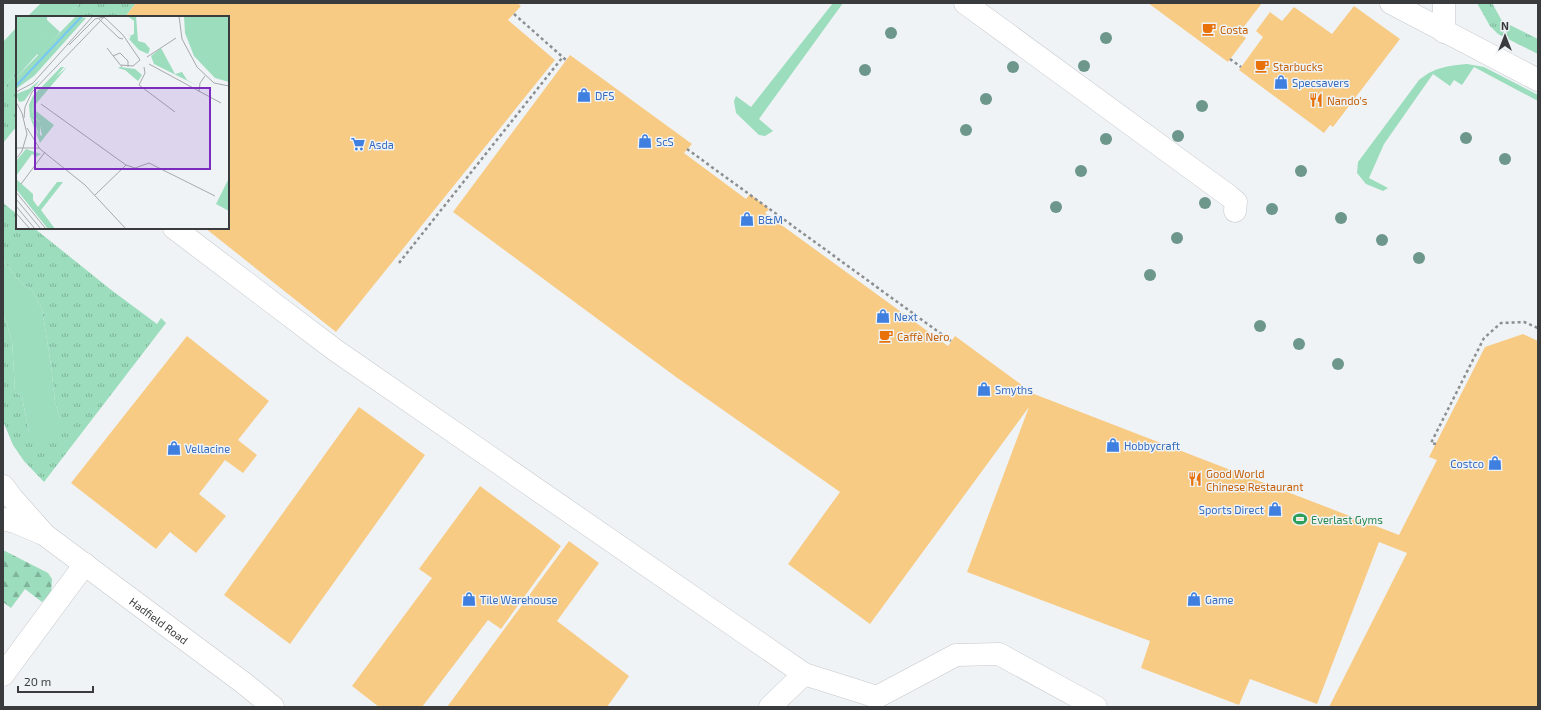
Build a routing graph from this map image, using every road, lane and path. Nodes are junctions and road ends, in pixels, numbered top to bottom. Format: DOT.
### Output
graph roads {
  1 [pos="965,3"];
  2 [pos="1391,3"];
  3 [pos="1444,3"];
  4 [pos="514,14"];
  5 [pos="1444,32"];
  6 [pos="562,58"];
  7 [pos="1230,59"];
  8 [pos="566,60"];
  9 [pos="1241,67"];
  10 [pos="1538,80"];
  11 [pos="687,149"];
  12 [pos="1235,211"];
  13 [pos="175,229"];
  14 [pos="399,263"];
  15 [pos="1538,328"];
  16 [pos="951,341"];
  17 [pos="1436,444"];
  18 [pos="3,486"];
  19 [pos="3,520"];
  20 [pos="46,535"];
  21 [pos="85,564"];
  22 [pos="804,674"];
  23 [pos="3,676"];
  24 [pos="273,707"];
  25 [pos="770,707"];
  26 [pos="1096,707"];
  1 -- 12 [label="street"];
  2 -- 5 [label="street"];
  3 -- 5 [label="street"];
  4 -- 6 [label="path"];
  5 -- 10 [label="street"];
  6 -- 8 [label="path"];
  6 -- 14 [label="path"];
  7 -- 9 [label="path"];
  11 -- 16 [label="path"];
  13 -- 22 [label="street"];
  15 -- 17 [label="path"];
  18 -- 20 [label="street"];
  19 -- 20 [label="street"];
  20 -- 21 [label="street, Hadfield Road"];
  21 -- 23 [label="street"];
  21 -- 24 [label="street, Hadfield Road"];
  22 -- 25 [label="street"];
  22 -- 26 [label="street"];
}
